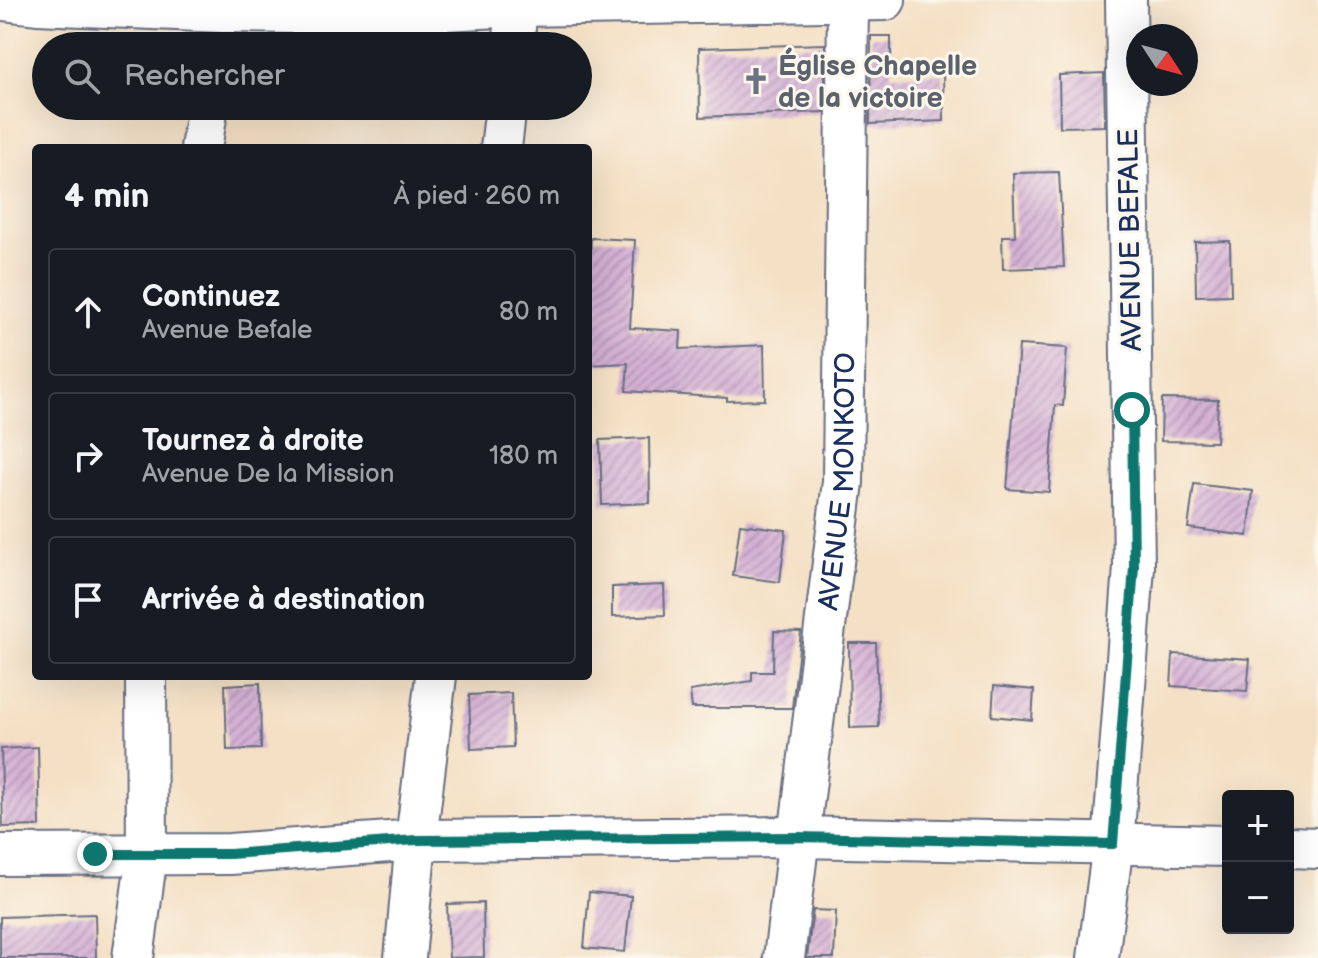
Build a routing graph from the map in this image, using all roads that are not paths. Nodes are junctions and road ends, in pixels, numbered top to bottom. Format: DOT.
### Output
graph roads {
  1 [pos="2,0"];
  2 [pos="848,0"];
  3 [pos="885,0"];
  4 [pos="1126,0"];
  5 [pos="518,3"];
  6 [pos="122,4"];
  7 [pos="220,29"];
  8 [pos="515,32"];
  9 [pos="206,120"];
  10 [pos="504,120"];
  11 [pos="202,144"];
  12 [pos="501,144"];
  13 [pos="146,680"];
  14 [pos="436,680"];
  15 [pos="798,837"];
  16 [pos="416,840"];
  17 [pos="1113,844"];
  18 [pos="1222,846"];
  19 [pos="1294,847"];
  20 [pos="1318,848"];
  21 [pos="147,854"];
  22 [pos="0,855"];
  23 [pos="133,958"];
  24 [pos="405,958"];
  25 [pos="784,958"];
  26 [pos="1098,958"];
  1 -- 6 [label="street"];
  2 -- 3 [label="street"];
  2 -- 5 [label="street"];
  2 -- 15 [label="street, AVENUE MONKOTO"];
  4 -- 17 [label="street, AVENUE BEFALE"];
  5 -- 7 [label="street"];
  5 -- 8 [label="street"];
  6 -- 7 [label="street"];
  9 -- 11 [label="street"];
  10 -- 12 [label="street"];
  13 -- 21 [label="street"];
  14 -- 16 [label="street"];
  15 -- 16 [label="street"];
  15 -- 17 [label="street"];
  15 -- 25 [label="street, AVENUE MONKOTO"];
  16 -- 21 [label="street"];
  16 -- 24 [label="street"];
  17 -- 18 [label="street"];
  17 -- 26 [label="street, AVENUE BEFALE"];
  19 -- 20 [label="street"];
  21 -- 22 [label="street"];
  21 -- 23 [label="street"];
}
